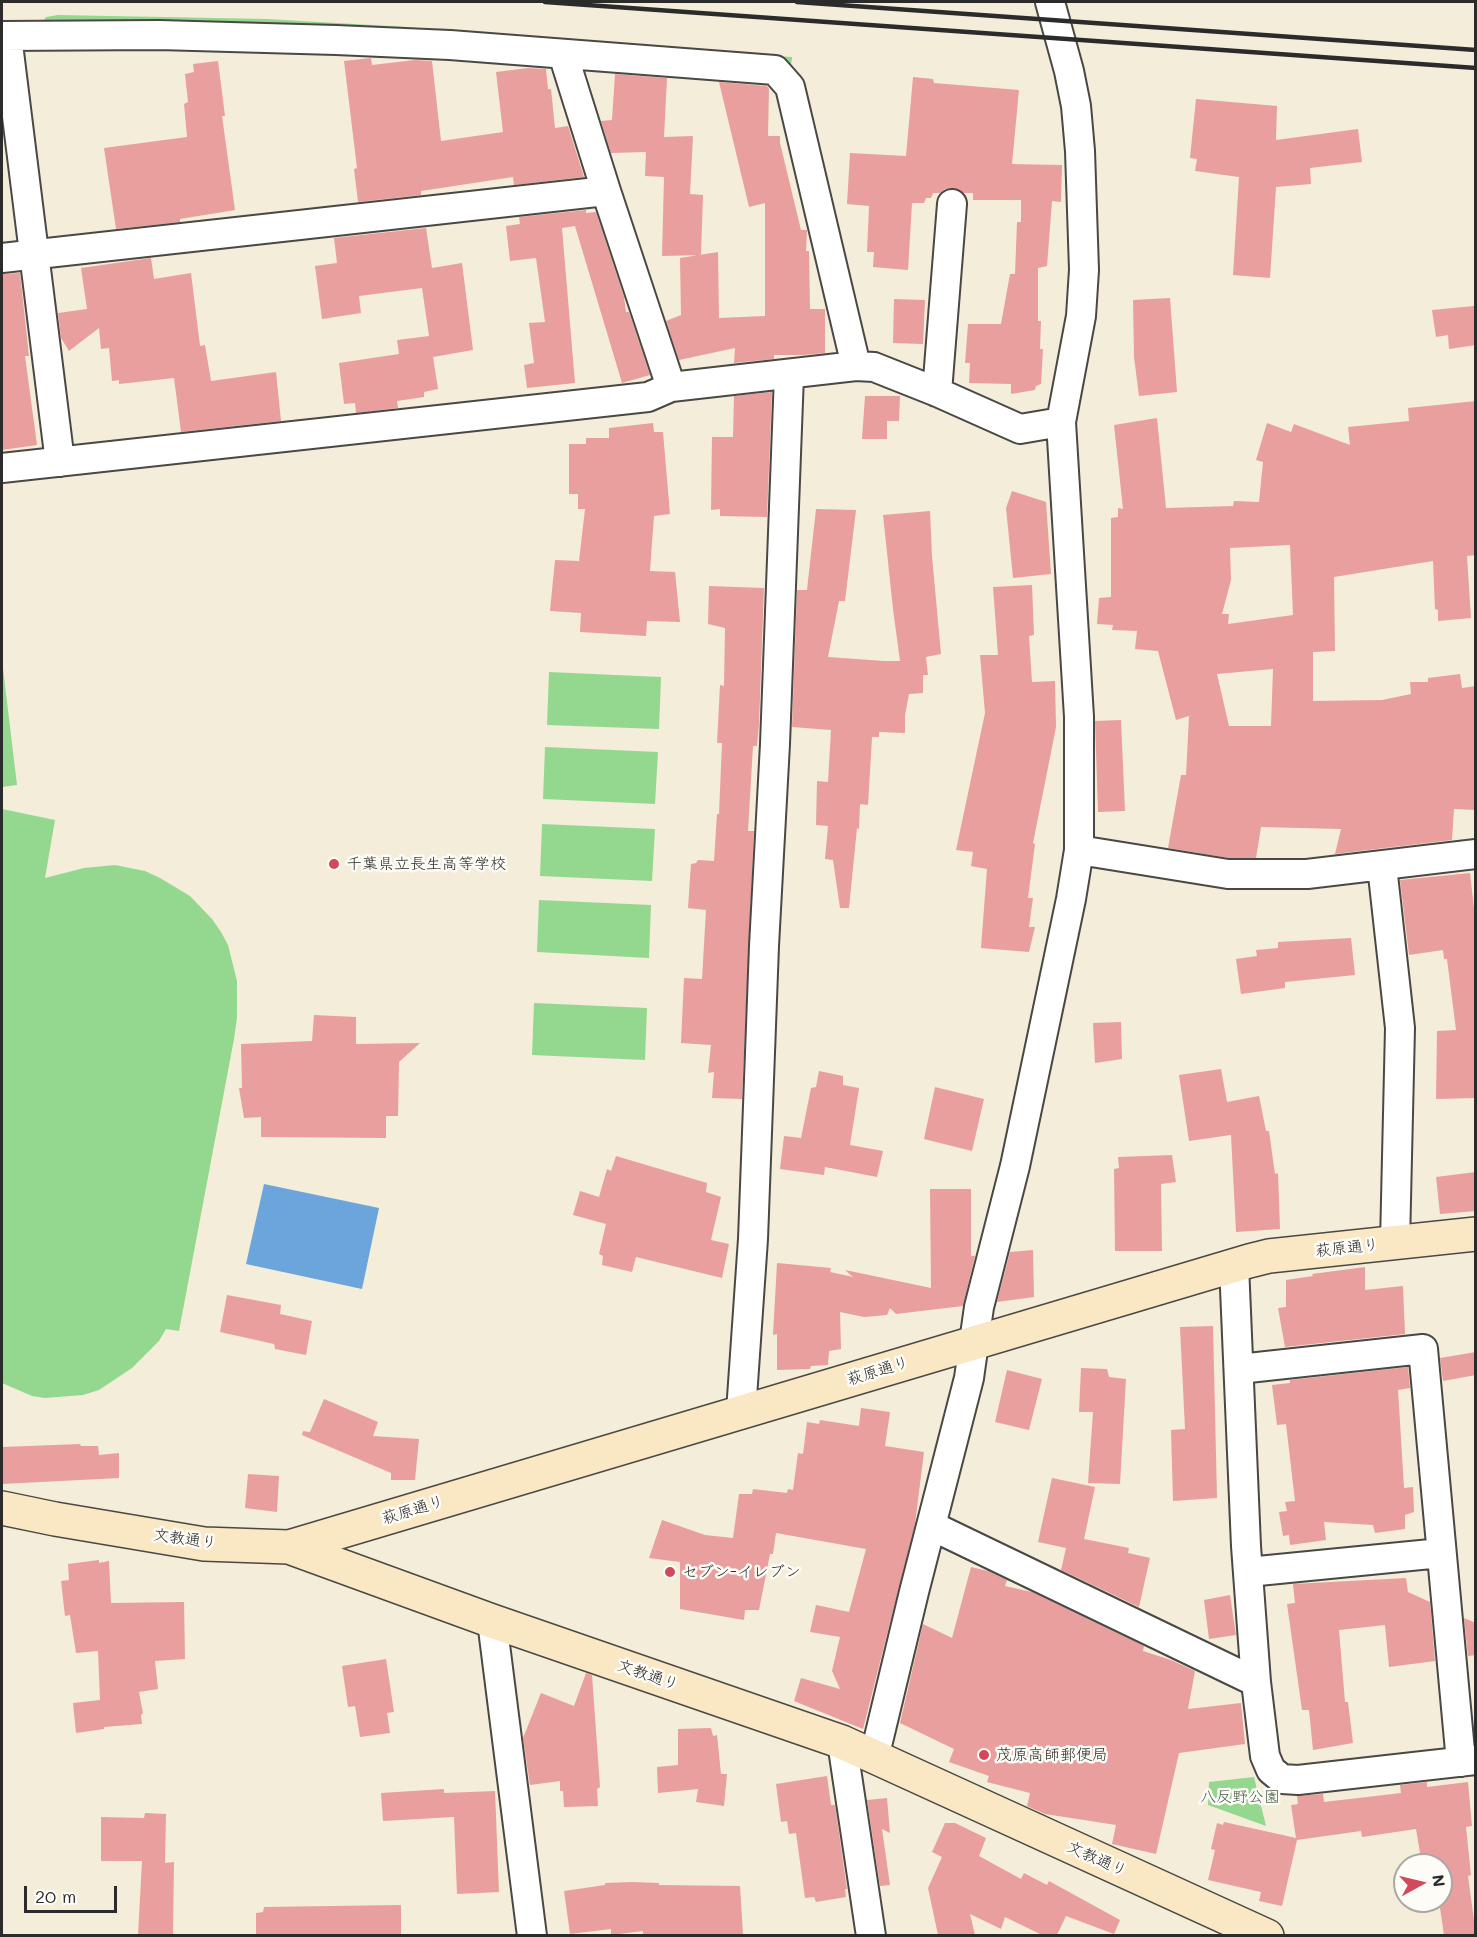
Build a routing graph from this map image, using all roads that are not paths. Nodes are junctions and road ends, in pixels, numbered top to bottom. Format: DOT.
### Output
graph roads {
  1 [pos="1050,2"];
  2 [pos="4,36"];
  3 [pos="563,54"];
  4 [pos="606,191"];
  5 [pos="952,204"];
  6 [pos="33,254"];
  7 [pos="2,258"];
  8 [pos="856,366"];
  9 [pos="789,375"];
  10 [pos="671,387"];
  11 [pos="937,392"];
  12 [pos="1061,423"];
  13 [pos="60,462"];
  14 [pos="2,468"];
  15 [pos="1079,850"];
  16 [pos="1476,854"];
  17 [pos="1382,866"];
  18 [pos="1476,1234"];
  19 [pos="1395,1243"];
  20 [pos="1234,1265"];
  21 [pos="975,1342"];
  22 [pos="1239,1369"];
  23 [pos="741,1412"];
  24 [pos="2,1508"];
  25 [pos="932,1526"];
  26 [pos="289,1547"];
  27 [pos="1441,1553"];
  28 [pos="1248,1572"];
  29 [pos="492,1622"];
  30 [pos="1257,1682"];
  31 [pos="842,1742"];
  32 [pos="874,1758"];
  33 [pos="1468,1761"];
  34 [pos="532,1935"];
  35 [pos="871,1935"];
  36 [pos="1267,1935"];
  1 -- 12 [label="street"];
  2 -- 3 [label="street"];
  2 -- 6 [label="street"];
  3 -- 4 [label="street"];
  3 -- 8 [label="street"];
  4 -- 6 [label="street"];
  4 -- 10 [label="street"];
  5 -- 11 [label="street"];
  6 -- 7 [label="street"];
  6 -- 13 [label="street"];
  8 -- 9 [label="street"];
  8 -- 11 [label="street"];
  9 -- 10 [label="street"];
  9 -- 23 [label="street"];
  10 -- 13 [label="street"];
  11 -- 12 [label="street"];
  12 -- 15 [label="street"];
  13 -- 14 [label="street"];
  15 -- 17 [label="street"];
  15 -- 21 [label="street"];
  16 -- 17 [label="street"];
  17 -- 19 [label="street"];
  18 -- 19 [label="street, 萩原通り"];
  19 -- 20 [label="street, 萩原通り"];
  20 -- 21 [label="street, 萩原通り"];
  20 -- 22 [label="street"];
  21 -- 23 [label="street, 萩原通り"];
  21 -- 25 [label="street"];
  22 -- 27 [label="street"];
  22 -- 28 [label="street"];
  23 -- 26 [label="street, 萩原通り"];
  24 -- 26 [label="street, 文教通り"];
  25 -- 30 [label="street"];
  25 -- 32 [label="street"];
  26 -- 29 [label="street, 文教通り"];
  27 -- 28 [label="street"];
  27 -- 33 [label="street"];
  28 -- 30 [label="street"];
  29 -- 31 [label="street, 文教通り"];
  29 -- 34 [label="street"];
  30 -- 33 [label="street"];
  31 -- 32 [label="street, 文教通り"];
  31 -- 35 [label="street"];
  32 -- 36 [label="street, 文教通り"];
}
